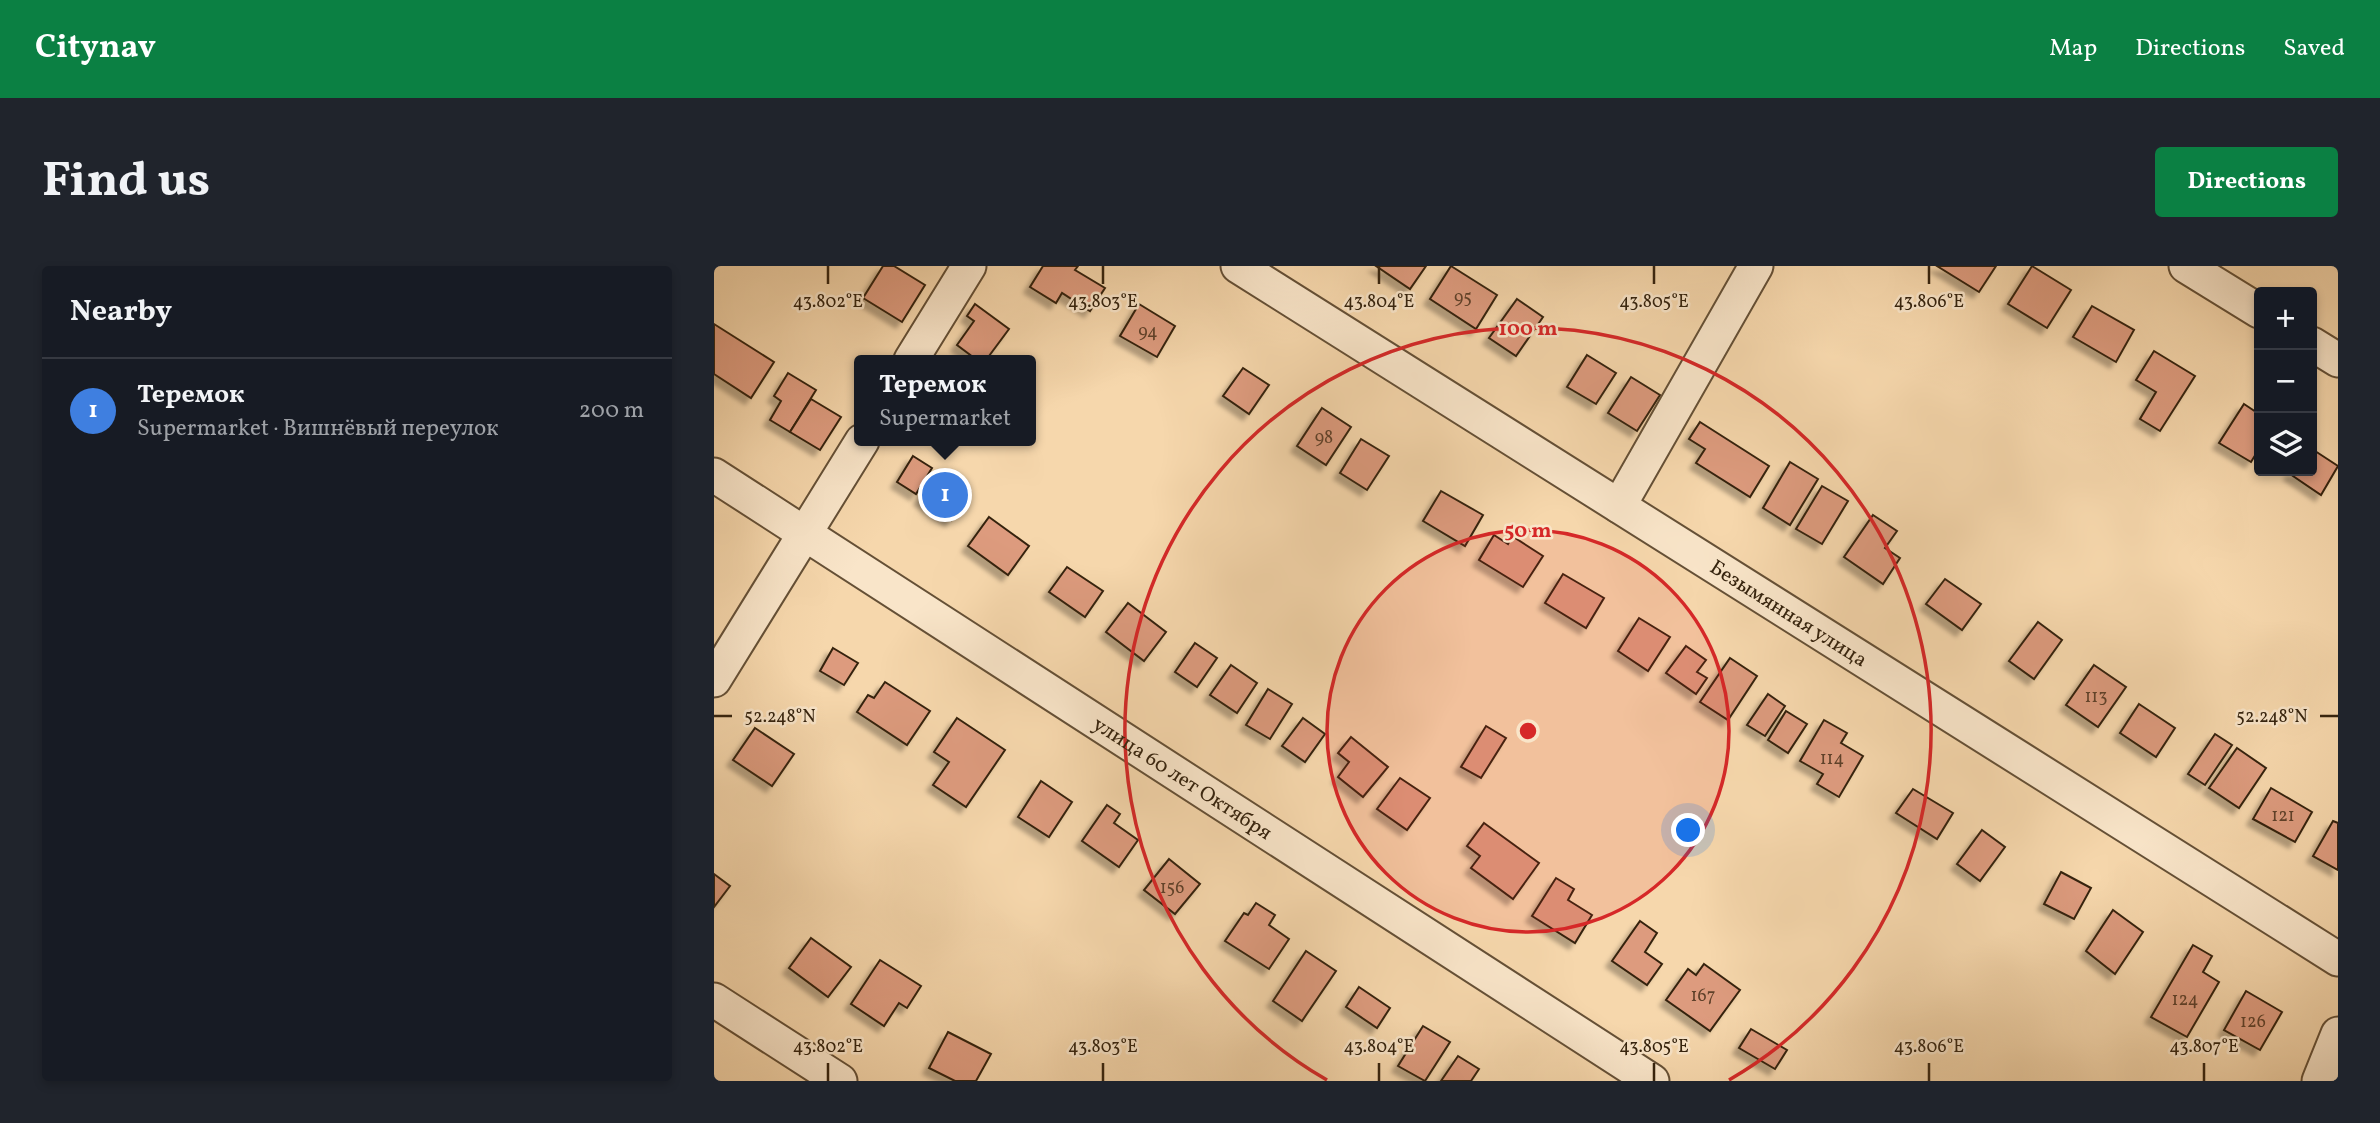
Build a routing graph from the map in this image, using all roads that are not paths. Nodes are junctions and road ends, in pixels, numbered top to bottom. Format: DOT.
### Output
graph roads {
  1 [pos="969,266"];
  2 [pos="1238,266"];
  3 [pos="1756,266"];
  4 [pos="2186,266"];
  5 [pos="2254,308"];
  6 [pos="2317,347"];
  7 [pos="914,355"];
  8 [pos="2338,360"];
  9 [pos="859,446"];
  10 [pos="714,475"];
  11 [pos="1619,506"];
  12 [pos="805,533"];
  13 [pos="714,680"];
  14 [pos="2338,959"];
  15 [pos="714,1000"];
  16 [pos="2338,1034"];
  17 [pos="840,1081"];
  18 [pos="1652,1081"];
  19 [pos="2319,1081"];
  1 -- 7 [label="street"];
  2 -- 11 [label="street, Безымянная улица"];
  3 -- 11 [label="street"];
  4 -- 5 [label="street"];
  6 -- 8 [label="street"];
  9 -- 12 [label="street"];
  10 -- 12 [label="street, улица 60 лет Октября"];
  11 -- 14 [label="street, Безымянная улица"];
  12 -- 13 [label="street"];
  12 -- 18 [label="street, улица 60 лет Октября"];
  15 -- 17 [label="street"];
  16 -- 19 [label="street"];
}
